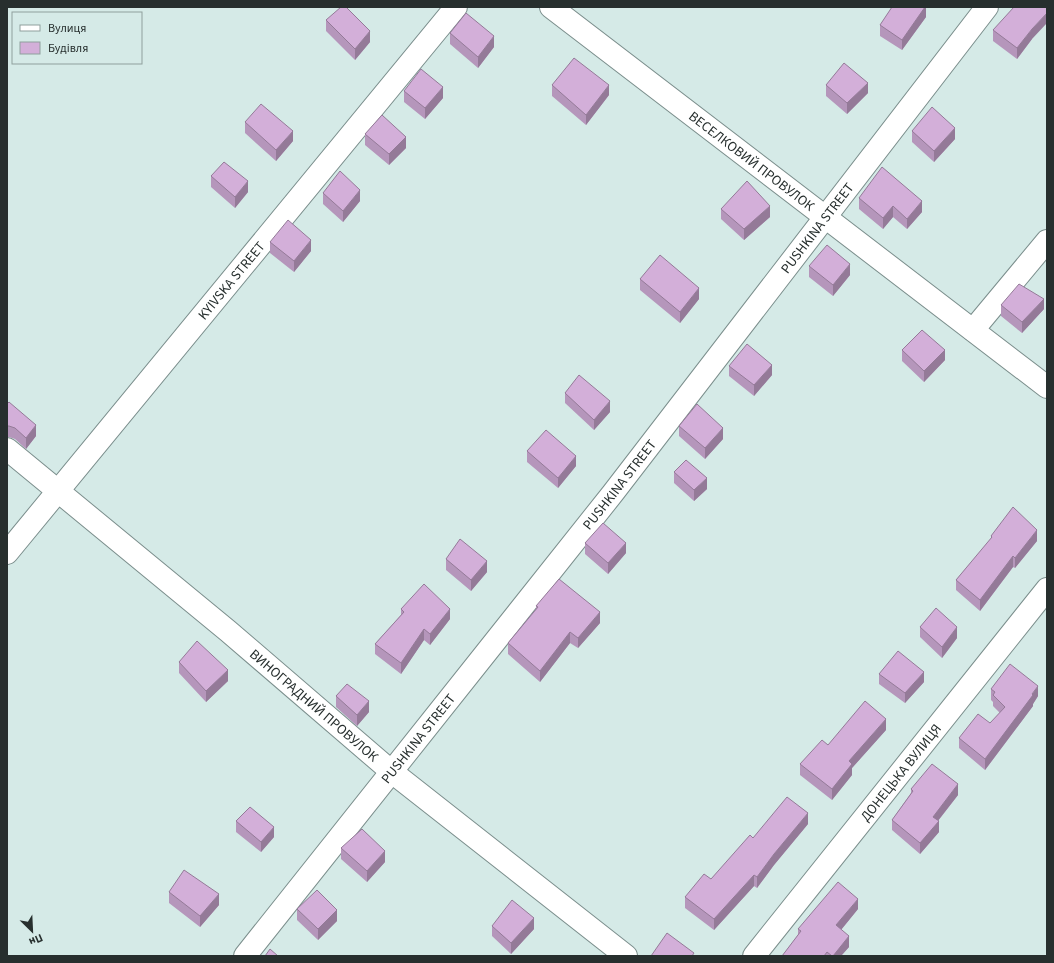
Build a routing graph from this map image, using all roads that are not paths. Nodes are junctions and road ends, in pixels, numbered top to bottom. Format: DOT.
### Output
graph roads {
  1 [pos="456,7"];
  2 [pos="551,7"];
  3 [pos="987,7"];
  4 [pos="826,217"];
  5 [pos="1047,241"];
  6 [pos="973,330"];
  7 [pos="1047,387"];
  8 [pos="7,449"];
  9 [pos="58,491"];
  10 [pos="7,553"];
  11 [pos="1047,589"];
  12 [pos="392,772"];
  13 [pos="245,956"];
  14 [pos="626,956"];
  15 [pos="754,956"];
  1 -- 9 [label="street, KYIVSKA STREET"];
  2 -- 4 [label="street, ВЕСЕЛКОВИЙ ПРОВУЛОК"];
  3 -- 4 [label="street, PUSHKINA STREET"];
  4 -- 6 [label="street, ВЕСЕЛКОВИЙ ПРОВУЛОК"];
  4 -- 12 [label="street, PUSHKINA STREET"];
  5 -- 6 [label="street"];
  6 -- 7 [label="street, ВЕСЕЛКОВИЙ ПРОВУЛОК"];
  8 -- 9 [label="street, ВИНОГРАДНИЙ ПРОВУЛОК"];
  9 -- 10 [label="street, KYIVSKA STREET"];
  9 -- 12 [label="street, ВИНОГРАДНИЙ ПРОВУЛОК"];
  11 -- 15 [label="street, ДОНЕЦЬКА ВУЛИЦЯ"];
  12 -- 13 [label="street, PUSHKINA STREET"];
  12 -- 14 [label="street, ВИНОГРАДНИЙ ПРОВУЛОК"];
}
